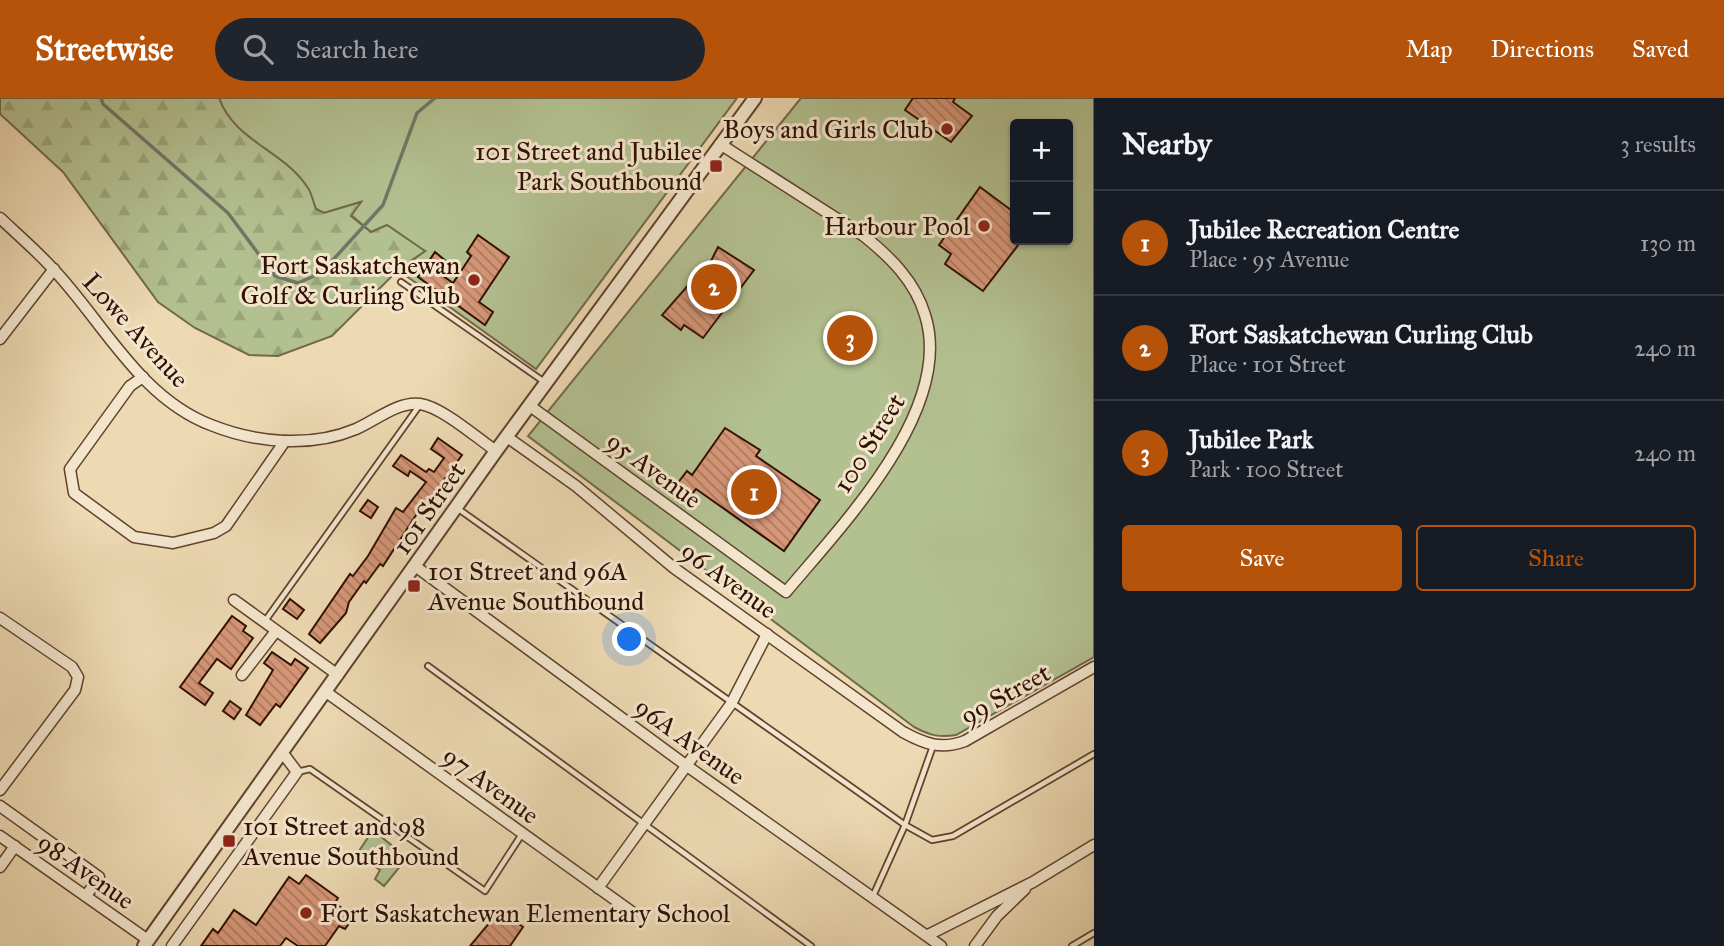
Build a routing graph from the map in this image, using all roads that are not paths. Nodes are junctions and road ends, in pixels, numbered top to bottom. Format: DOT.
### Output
graph roads {
  1 [pos="755,98"];
  2 [pos="720,144"];
  3 [pos="0,218"];
  4 [pos="54,269"];
  5 [pos="401,282"];
  6 [pos="0,339"];
  7 [pos="143,377"];
  8 [pos="547,383"];
  9 [pos="421,404"];
  10 [pos="530,406"];
  11 [pos="507,437"];
  12 [pos="285,441"];
  13 [pos="496,451"];
  14 [pos="456,507"];
  15 [pos="415,566"];
  16 [pos="786,592"];
  17 [pos="234,600"];
  18 [pos="0,618"];
  19 [pos="264,622"];
  20 [pos="276,631"];
  21 [pos="767,634"];
  22 [pos="428,666"];
  23 [pos="1094,667"];
  24 [pos="242,675"];
  25 [pos="338,675"];
  26 [pos="326,692"];
  27 [pos="731,704"];
  28 [pos="933,746"];
  29 [pos="282,752"];
  30 [pos="1094,754"];
  31 [pos="687,766"];
  32 [pos="297,772"];
  33 [pos="0,790"];
  34 [pos="0,806"];
  35 [pos="905,825"];
  36 [pos="643,826"];
  37 [pos="522,834"];
  38 [pos="0,835"];
  39 [pos="1094,845"];
  40 [pos="15,846"];
  41 [pos="0,867"];
  42 [pos="1033,882"];
  43 [pos="598,888"];
  44 [pos="86,896"];
  45 [pos="873,896"];
  46 [pos="632,912"];
  47 [pos="1094,933"];
  48 [pos="928,935"];
  49 [pos="146,943"];
  50 [pos="172,946"];
  51 [pos="811,946"];
  52 [pos="942,946"];
  53 [pos="975,946"];
  54 [pos="1072,946"];
  1 -- 2 [label="street, 101 Street"];
  2 -- 8 [label="street, 101 Street"];
  2 -- 16 [label="street, 100 Street"];
  3 -- 4 [label="street, Lowe Avenue"];
  4 -- 6 [label="street"];
  4 -- 7 [label="street, Lowe Avenue"];
  5 -- 8 [label="lane"];
  7 -- 12 [label="street, Lowe Avenue"];
  7 -- 12 [label="street"];
  8 -- 10 [label="street, 101 Street"];
  9 -- 12 [label="street, Lowe Avenue"];
  9 -- 13 [label="street"];
  9 -- 19 [label="lane"];
  10 -- 11 [label="street, 101 Street"];
  10 -- 16 [label="street, 95 Avenue"];
  11 -- 13 [label="street, 101 Street"];
  11 -- 21 [label="street, 96 Avenue"];
  13 -- 14 [label="street, 101 Street"];
  14 -- 15 [label="street, 101 Street"];
  14 -- 27 [label="lane"];
  15 -- 25 [label="street, 101 Street"];
  15 -- 31 [label="street, 96A Avenue"];
  17 -- 19 [label="street"];
  18 -- 33 [label="street"];
  19 -- 20 [label="street"];
  20 -- 24 [label="street"];
  20 -- 25 [label="street"];
  21 -- 27 [label="street"];
  21 -- 28 [label="street, 96 Avenue"];
  22 -- 36 [label="lane"];
  23 -- 28 [label="street, 99 Street"];
  25 -- 26 [label="street, 101 Street"];
  26 -- 29 [label="street, 101 Street"];
  26 -- 37 [label="street, 97 Avenue"];
  27 -- 31 [label="street"];
  27 -- 35 [label="lane"];
  28 -- 35 [label="lane"];
  29 -- 32 [label="street"];
  29 -- 49 [label="street, 101 Street"];
  30 -- 35 [label="lane"];
  31 -- 36 [label="street"];
  31 -- 45 [label="street, 96A Avenue"];
  32 -- 37 [label="lane"];
  32 -- 50 [label="street"];
  34 -- 44 [label="street"];
  35 -- 45 [label="lane"];
  36 -- 43 [label="street"];
  36 -- 51 [label="lane"];
  37 -- 43 [label="street, 97 Avenue"];
  38 -- 40 [label="street, 98 Avenue"];
  39 -- 42 [label="street"];
  40 -- 41 [label="street"];
  40 -- 44 [label="street, 98 Avenue"];
  42 -- 48 [label="street"];
  42 -- 53 [label="street"];
  43 -- 46 [label="street, 97 Avenue"];
  44 -- 49 [label="street, 98 Avenue"];
  45 -- 48 [label="street, 96A Avenue"];
  47 -- 54 [label="lane"];
  48 -- 52 [label="street, 96A Avenue"];
}
